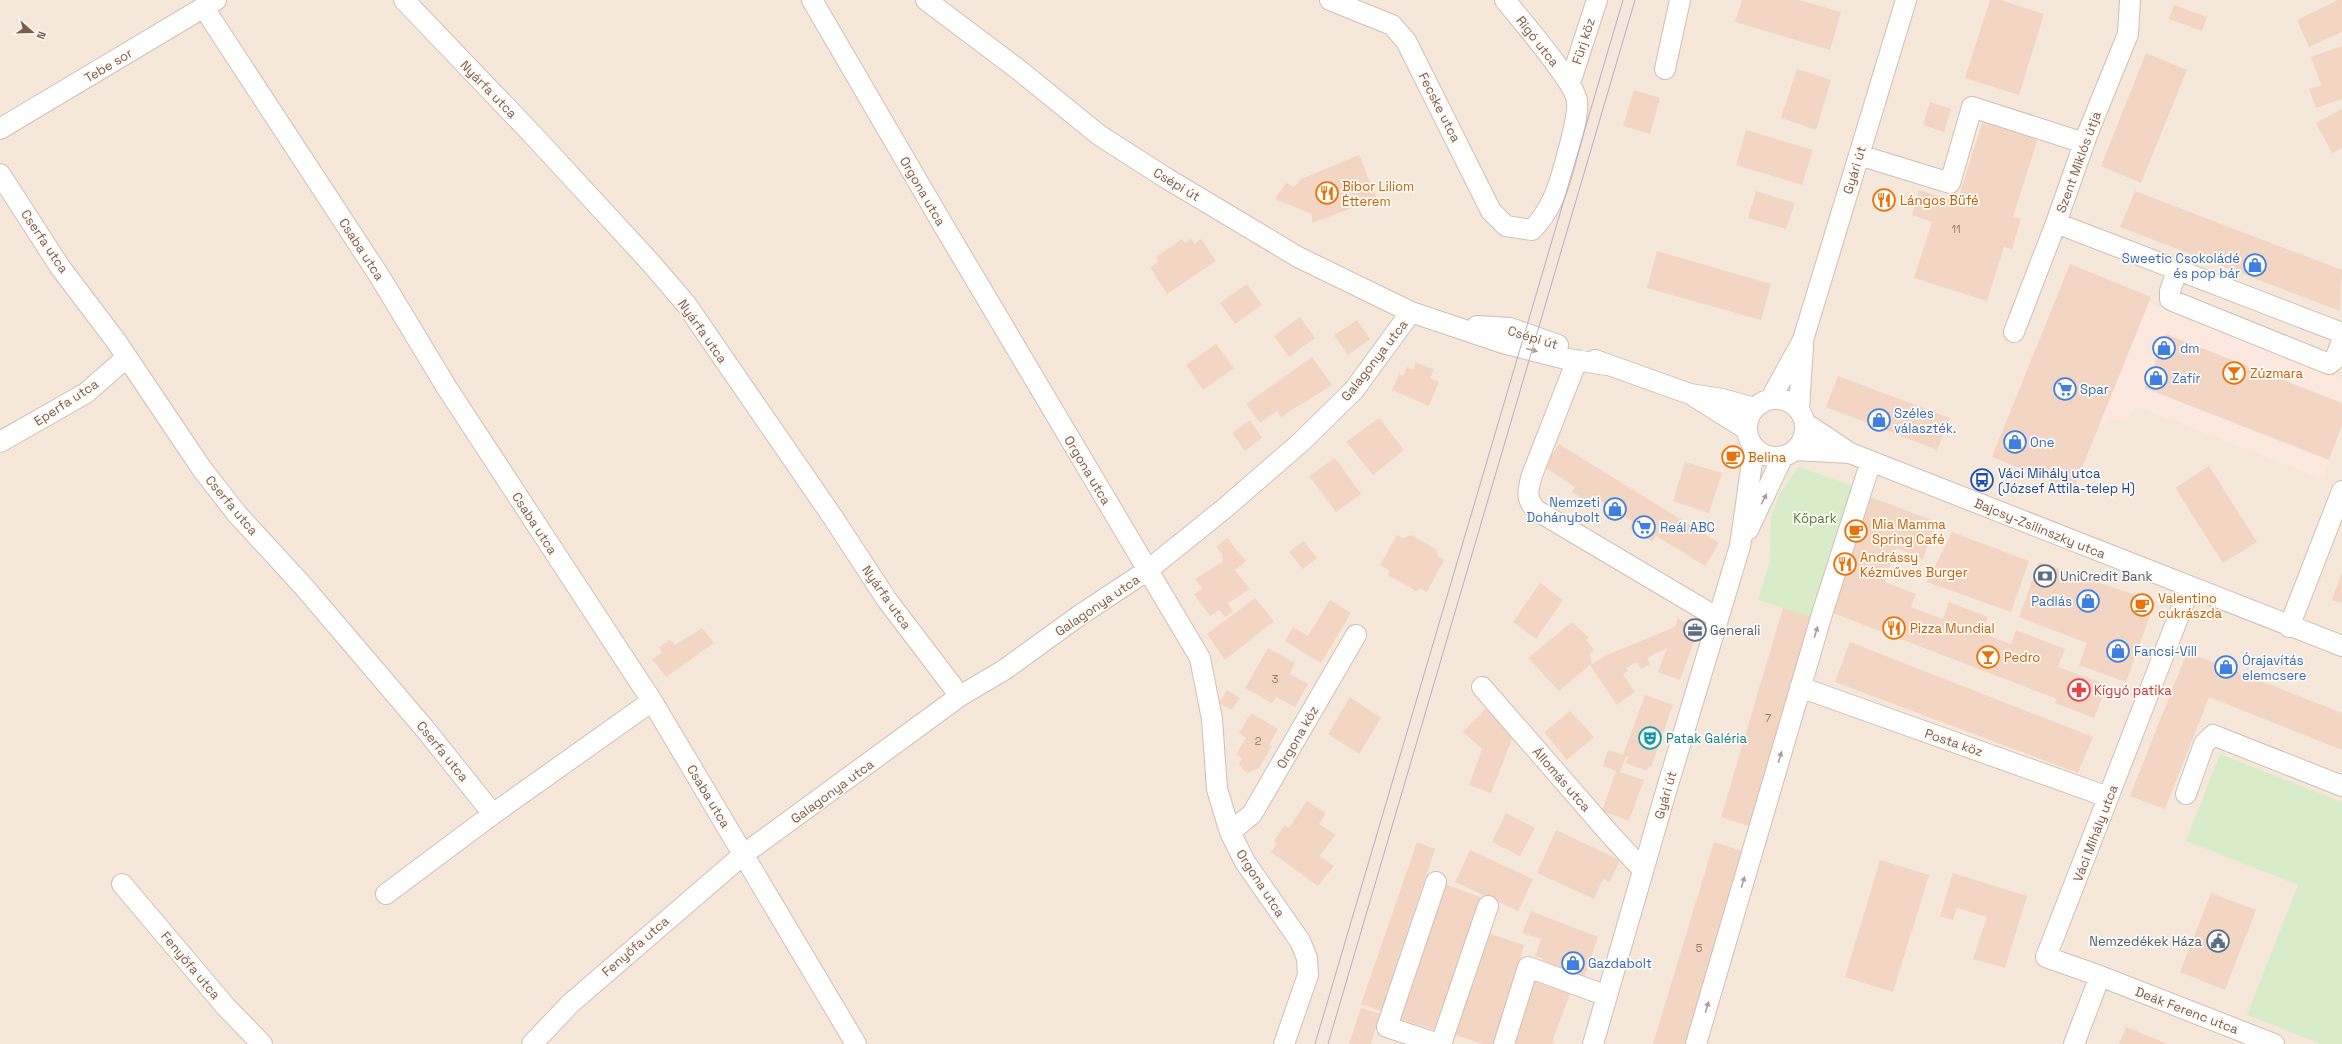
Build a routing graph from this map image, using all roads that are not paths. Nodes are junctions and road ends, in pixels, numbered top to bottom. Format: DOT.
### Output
graph roads {
  1 [pos="404,0"];
  2 [pos="812,0"];
  3 [pos="926,0"];
  4 [pos="1330,0"];
  5 [pos="1505,0"];
  6 [pos="1597,0"];
  7 [pos="1680,0"];
  8 [pos="1906,0"];
  9 [pos="2130,0"];
  10 [pos="210,4"];
  11 [pos="1664,69"];
  12 [pos="1570,83"];
  13 [pos="0,129"];
  14 [pos="2084,143"];
  15 [pos="1859,155"];
  16 [pos="0,174"];
  17 [pos="2056,223"];
  18 [pos="1532,230"];
  19 [pos="2178,268"];
  20 [pos="1411,312"];
  21 [pos="1454,325"];
  22 [pos="2014,332"];
  23 [pos="2342,333"];
  24 [pos="1803,340"];
  25 [pos="2342,341"];
  26 [pos="127,358"];
  27 [pos="1577,360"];
  28 [pos="1607,365"];
  29 [pos="1690,394"];
  30 [pos="1762,403"];
  31 [pos="1802,416"];
  32 [pos="1746,429"];
  33 [pos="0,442"];
  34 [pos="1754,448"];
  35 [pos="1789,453"];
  36 [pos="1850,453"];
  37 [pos="1871,461"];
  38 [pos="2342,491"];
  39 [pos="2336,526"];
  40 [pos="1740,546"];
  41 [pos="1148,570"];
  42 [pos="2190,587"];
  43 [pos="1718,618"];
  44 [pos="2289,627"];
  45 [pos="1356,635"];
  46 [pos="2342,646"];
  47 [pos="1482,687"];
  48 [pos="1800,687"];
  49 [pos="960,696"];
  50 [pos="652,701"];
  51 [pos="2342,786"];
  52 [pos="2186,794"];
  53 [pos="2108,798"];
  54 [pos="493,814"];
  55 [pos="1230,832"];
  56 [pos="744,854"];
  57 [pos="1643,870"];
  58 [pos="1436,882"];
  59 [pos="122,884"];
  60 [pos="386,894"];
  61 [pos="1488,906"];
  62 [pos="2100,976"];
  63 [pos="1607,996"];
  64 [pos="1385,1035"];
  65 [pos="262,1044"];
  66 [pos="532,1044"];
  67 [pos="856,1044"];
  68 [pos="1284,1044"];
  69 [pos="1440,1044"];
  70 [pos="1504,1044"];
  71 [pos="1593,1044"];
  72 [pos="1696,1044"];
  73 [pos="2074,1044"];
  74 [pos="2274,1044"];
  1 -- 49 [label="street, Nyárfa utca"];
  2 -- 41 [label="street, Orgona utca"];
  3 -- 20 [label="street, Csépi út"];
  4 -- 18 [label="street, Fecske utca"];
  5 -- 12 [label="street, Rigó utca"];
  6 -- 12 [label="street, Fürj köz"];
  7 -- 11 [label="street"];
  8 -- 15 [label="street, Gyári út"];
  9 -- 14 [label="street, Szent Miklós útja"];
  10 -- 13 [label="street, Tebe sor"];
  10 -- 50 [label="street, Csaba utca"];
  12 -- 18 [label="street, Rigó utca"];
  14 -- 15 [label="street"];
  14 -- 17 [label="street, Szent Miklós útja"];
  15 -- 24 [label="street, Gyári út"];
  16 -- 26 [label="street, Cserfa utca"];
  17 -- 19 [label="street, Szent Miklós útja"];
  17 -- 22 [label="street"];
  19 -- 23 [label="street, Szent Miklós útja"];
  19 -- 25 [label="street"];
  20 -- 21 [label="street, Csépi út"];
  20 -- 41 [label="street, Galagonya utca"];
  21 -- 27 [label="street, Csépi út, one-way"];
  21 -- 28 [label="street, Csépi út"];
  24 -- 30 [label="street, Gyári út"];
  24 -- 31 [label="street, Gyári út"];
  26 -- 33 [label="street, Eperfa utca"];
  26 -- 54 [label="street, Cserfa utca"];
  27 -- 28 [label="street, Csépi út"];
  27 -- 43 [label="street"];
  28 -- 29 [label="street, Csépi út"];
  29 -- 30 [label="street, Csépi út"];
  29 -- 32 [label="street, Csépi út"];
  30 -- 31 [label="street"];
  30 -- 32 [label="street"];
  31 -- 35 [label="street"];
  31 -- 36 [label="street, Bajcsy-Zsilinszky utca"];
  32 -- 34 [label="street"];
  34 -- 35 [label="street"];
  34 -- 40 [label="street, Gyári út"];
  35 -- 36 [label="street, Bajcsy-Zsilinszky utca"];
  40 -- 35 [label="street, Gyári út, one-way"];
  36 -- 37 [label="street, Bajcsy-Zsilinszky utca"];
  37 -- 42 [label="street, Bajcsy-Zsilinszky utca"];
  48 -- 37 [label="street, one-way"];
  38 -- 39 [label="street"];
  39 -- 44 [label="street"];
  40 -- 43 [label="street, Gyári út"];
  41 -- 49 [label="street, Galagonya utca"];
  41 -- 55 [label="street, Orgona utca"];
  42 -- 44 [label="street, Bajcsy-Zsilinszky utca"];
  42 -- 53 [label="street, Váci Mihály utca"];
  43 -- 57 [label="street, Gyári út"];
  44 -- 46 [label="street, Bajcsy-Zsilinszky utca"];
  45 -- 55 [label="street, Orgona köz"];
  47 -- 57 [label="street, Állomás utca"];
  48 -- 53 [label="street, Posta köz"];
  72 -- 48 [label="street, one-way"];
  49 -- 56 [label="street, Galagonya utca"];
  50 -- 54 [label="street"];
  50 -- 56 [label="street, Csaba utca"];
  51 -- 52 [label="street"];
  53 -- 62 [label="street, Váci Mihály utca"];
  54 -- 60 [label="street"];
  55 -- 68 [label="street, Orgona utca"];
  56 -- 66 [label="street, Fenyőfa utca"];
  56 -- 67 [label="street, Csaba utca"];
  57 -- 63 [label="street, Gyári út"];
  58 -- 64 [label="street"];
  59 -- 65 [label="street, Fenyőfa utca"];
  61 -- 69 [label="street"];
  62 -- 73 [label="street"];
  62 -- 74 [label="street, Deák Ferenc utca"];
  63 -- 70 [label="street"];
  63 -- 71 [label="street, Gyári út"];
  64 -- 69 [label="street"];
}
